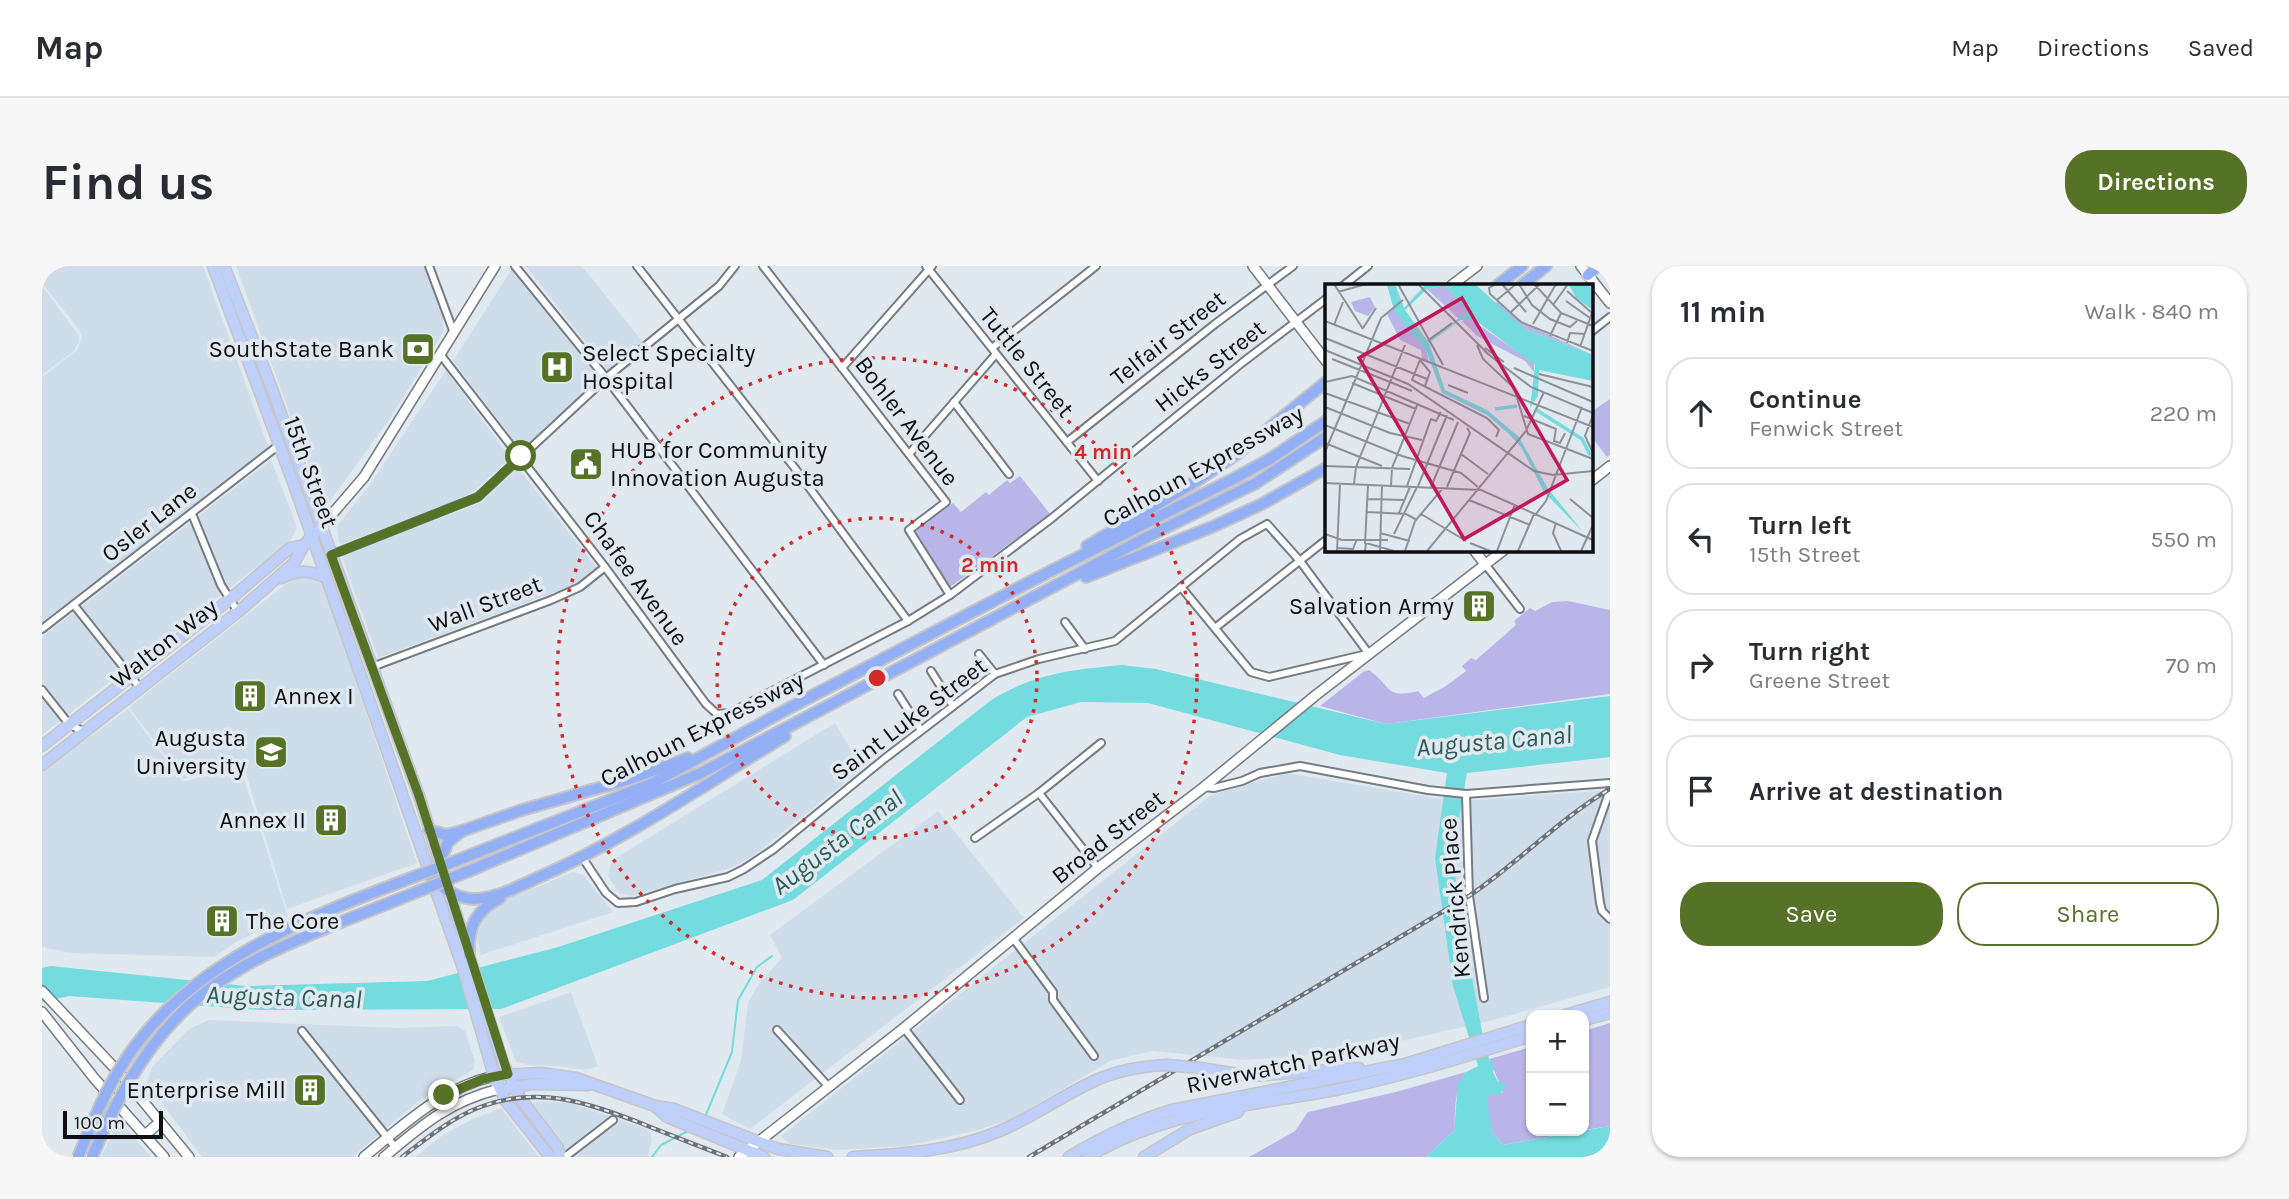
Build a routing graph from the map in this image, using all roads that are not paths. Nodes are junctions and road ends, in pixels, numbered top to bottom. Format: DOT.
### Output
graph roads {
  1 [pos="213,266"];
  2 [pos="225,266"];
  3 [pos="429,266"];
  4 [pos="495,266"];
  5 [pos="515,266"];
  6 [pos="637,266"];
  7 [pos="735,266"];
  8 [pos="763,266"];
  9 [pos="1096,266"];
  10 [pos="1254,266"];
  11 [pos="1293,266"];
  12 [pos="1368,266"];
  13 [pos="1478,266"];
  14 [pos="1522,266"];
  15 [pos="1597,266"];
  16 [pos="929,267"];
  17 [pos="1544,268"];
  18 [pos="1585,271"];
  19 [pos="1345,284"];
  20 [pos="1453,284"];
  21 [pos="1499,284"];
  22 [pos="1523,284"];
  23 [pos="1269,285"];
  24 [pos="1325,300"];
  25 [pos="1610,303"];
  26 [pos="1610,317"];
  27 [pos="679,318"];
  28 [pos="1298,322"];
  29 [pos="1592,331"];
  30 [pos="453,333"];
  31 [pos="994,351"];
  32 [pos="440,354"];
  33 [pos="1325,360"];
  34 [pos="842,368"];
  35 [pos="606,378"];
  36 [pos="1325,383"];
  37 [pos="954,401"];
  38 [pos="1325,422"];
  39 [pos="1325,437"];
  40 [pos="1067,443"];
  41 [pos="279,445"];
  42 [pos="909,454"];
  43 [pos="521,456"];
  44 [pos="1610,466"];
  45 [pos="1325,469"];
  46 [pos="1009,474"];
  47 [pos="1592,480"];
  48 [pos="1098,481"];
  49 [pos="192,514"];
  50 [pos="321,527"];
  51 [pos="312,537"];
  52 [pos="1325,541"];
  53 [pos="304,545"];
  54 [pos="1475,551"];
  55 [pos="1503,551"];
  56 [pos="331,555"];
  57 [pos="1300,561"];
  58 [pos="1485,564"];
  59 [pos="605,567"];
  60 [pos="326,578"];
  61 [pos="1181,587"];
  62 [pos="261,592"];
  63 [pos="950,595"];
  64 [pos="1031,598"];
  65 [pos="229,600"];
  66 [pos="74,605"];
  67 [pos="1520,609"];
  68 [pos="238,612"];
  69 [pos="972,612"];
  70 [pos="908,621"];
  71 [pos="1065,622"];
  72 [pos="1215,628"];
  73 [pos="42,629"];
  74 [pos="1085,649"];
  75 [pos="979,654"];
  76 [pos="1369,654"];
  77 [pos="824,665"];
  78 [pos="372,667"];
  79 [pos="931,671"];
  80 [pos="995,674"];
  81 [pos="132,676"];
  82 [pos="874,681"];
  83 [pos="140,688"];
  84 [pos="42,690"];
  85 [pos="898,694"];
  86 [pos="953,706"];
  87 [pos="730,713"];
  88 [pos="69,724"];
  89 [pos="921,730"];
  90 [pos="84,732"];
  91 [pos="726,743"];
  92 [pos="1101,743"];
  93 [pos="42,746"];
  94 [pos="43,762"];
  95 [pos="1610,783"];
  96 [pos="1204,786"];
  97 [pos="1610,790"];
  98 [pos="1039,793"];
  99 [pos="1466,794"];
  100 [pos="429,830"];
  101 [pos="461,831"];
  102 [pos="975,838"];
  103 [pos="582,858"];
  104 [pos="439,860"];
  105 [pos="1098,868"];
  106 [pos="432,880"];
  107 [pos="510,890"];
  108 [pos="448,891"];
  109 [pos="1610,919"];
  110 [pos="1013,938"];
  111 [pos="469,954"];
  112 [pos="469,970"];
  113 [pos="42,991"];
  114 [pos="1483,998"];
  115 [pos="1610,1002"];
  116 [pos="482,1010"];
  117 [pos="1582,1010"];
  118 [pos="42,1012"];
  119 [pos="1610,1013"];
  120 [pos="1589,1019"];
  121 [pos="904,1028"];
  122 [pos="777,1030"];
  123 [pos="302,1031"];
  124 [pos="1526,1033"];
  125 [pos="1094,1056"];
  126 [pos="1433,1060"];
  127 [pos="1405,1063"];
  128 [pos="508,1074"];
  129 [pos="494,1076"];
  130 [pos="592,1085"];
  131 [pos="828,1086"];
  132 [pos="514,1087"];
  133 [pos="499,1089"];
  134 [pos="1292,1097"];
  135 [pos="960,1100"];
  136 [pos="670,1113"];
  137 [pos="613,1120"];
  138 [pos="160,1122"];
  139 [pos="145,1135"];
  140 [pos="387,1137"];
  141 [pos="759,1142"];
  142 [pos="395,1147"];
  143 [pos="743,1154"];
  144 [pos="78,1157"];
  145 [pos="92,1157"];
  146 [pos="164,1157"];
  147 [pos="189,1157"];
  148 [pos="364,1157"];
  149 [pos="384,1157"];
  150 [pos="550,1157"];
  151 [pos="560,1157"];
  152 [pos="565,1157"];
  153 [pos="764,1157"];
  154 [pos="827,1157"];
  155 [pos="853,1157"];
  156 [pos="1069,1157"];
  157 [pos="1088,1157"];
  158 [pos="1144,1157"];
  1 -- 41 [label="main road, 15th Street"];
  2 -- 50 [label="main road, 15th Street"];
  3 -- 30 [label="street"];
  4 -- 30 [label="main road, Walton Way"];
  5 -- 35 [label="street"];
  6 -- 27 [label="street"];
  7 -- 27 [label="street"];
  8 -- 34 [label="street, Bohler Avenue"];
  9 -- 31 [label="street"];
  10 -- 23 [label="main road"];
  11 -- 23 [label="street, Telfair Street"];
  12 -- 19 [label="street"];
  13 -- 20 [label="main road"];
  14 -- 21 [label="highway"];
  15 -- 18 [label="highway"];
  16 -- 31 [label="street, Tuttle Street"];
  16 -- 34 [label="street"];
  17 -- 22 [label="highway"];
  18 -- 25 [label="main road"];
  23 -- 28 [label="main road"];
  23 -- 40 [label="street, Telfair Street"];
  24 -- 28 [label="street, Hicks Street"];
  26 -- 29 [label="street"];
  27 -- 35 [label="street"];
  27 -- 70 [label="street"];
  28 -- 33 [label="main road"];
  28 -- 48 [label="street, Hicks Street"];
  30 -- 32 [label="main road, Walton Way"];
  31 -- 37 [label="street"];
  31 -- 40 [label="street, Tuttle Street"];
  32 -- 43 [label="street, Chafee Avenue"];
  32 -- 50 [label="main road, Walton Way"];
  34 -- 42 [label="street, Bohler Avenue"];
  35 -- 43 [label="street"];
  35 -- 77 [label="street"];
  36 -- 69 [label="highway"];
  37 -- 42 [label="street"];
  37 -- 46 [label="street"];
  38 -- 69 [label="highway, Calhoun Expressway"];
  39 -- 64 [label="highway, Calhoun Expressway"];
  40 -- 48 [label="street, Tuttle Street"];
  41 -- 49 [label="street, Osler Lane"];
  41 -- 51 [label="main road, 15th Street"];
  42 -- 63 [label="street, Bohler Avenue"];
  43 -- 56 [label="street"];
  43 -- 59 [label="street, Chafee Avenue"];
  44 -- 47 [label="main road"];
  45 -- 64 [label="highway"];
  48 -- 63 [label="street, Hicks Street"];
  49 -- 65 [label="street"];
  49 -- 66 [label="street, Osler Lane"];
  50 -- 51 [label="main road, Walton Way"];
  50 -- 56 [label="main road, 15th Street"];
  51 -- 53 [label="main road, Walton Way"];
  51 -- 60 [label="main road, 15th Street"];
  52 -- 57 [label="street"];
  53 -- 62 [label="main road, Walton Way"];
  53 -- 65 [label="main road, Walton Way"];
  54 -- 58 [label="main road"];
  55 -- 58 [label="main road, Broad Street"];
  56 -- 78 [label="main road, 15th Street"];
  57 -- 61 [label="street, Saint Luke Street"];
  57 -- 72 [label="street"];
  57 -- 76 [label="street"];
  58 -- 67 [label="street"];
  58 -- 76 [label="main road, Broad Street"];
  59 -- 78 [label="street, Wall Street"];
  59 -- 87 [label="street, Chafee Avenue"];
  60 -- 62 [label="main road"];
  60 -- 106 [label="main road, 15th Street"];
  61 -- 72 [label="street"];
  61 -- 74 [label="street, Saint Luke Street"];
  62 -- 68 [label="main road, Walton Way"];
  63 -- 70 [label="street, Hicks Street"];
  64 -- 82 [label="highway, Calhoun Expressway"];
  65 -- 68 [label="street"];
  65 -- 81 [label="main road, Walton Way"];
  66 -- 73 [label="street, Osler Lane"];
  66 -- 81 [label="street"];
  68 -- 83 [label="main road, Walton Way"];
  69 -- 91 [label="highway, Calhoun Expressway"];
  70 -- 77 [label="street, Hicks Street"];
  71 -- 74 [label="street"];
  72 -- 76 [label="street"];
  74 -- 80 [label="street, Saint Luke Street"];
  75 -- 80 [label="street"];
  76 -- 96 [label="main road, Broad Street"];
  77 -- 87 [label="street, Hicks Street"];
  78 -- 100 [label="main road, 15th Street"];
  79 -- 86 [label="street"];
  80 -- 86 [label="street, Saint Luke Street"];
  81 -- 83 [label="street"];
  81 -- 88 [label="main road, Walton Way"];
  82 -- 103 [label="highway"];
  82 -- 145 [label="highway, Calhoun Expressway, bridge"];
  83 -- 90 [label="main road, Walton Way"];
  84 -- 88 [label="street"];
  85 -- 89 [label="street"];
  86 -- 89 [label="street, Saint Luke Street"];
  88 -- 90 [label="street"];
  88 -- 93 [label="main road, Walton Way"];
  89 -- 103 [label="street, Saint Luke Street"];
  90 -- 94 [label="main road, Walton Way"];
  91 -- 101 [label="highway"];
  91 -- 144 [label="highway, Calhoun Expressway, bridge"];
  92 -- 98 [label="street"];
  95 -- 99 [label="street"];
  96 -- 99 [label="street"];
  96 -- 105 [label="main road, Broad Street"];
  97 -- 109 [label="street"];
  98 -- 102 [label="street"];
  98 -- 105 [label="street"];
  99 -- 114 [label="street, Kendrick Place"];
  100 -- 101 [label="highway"];
  100 -- 104 [label="main road, 15th Street"];
  101 -- 104 [label="highway"];
  103 -- 107 [label="highway"];
  104 -- 106 [label="highway"];
  104 -- 108 [label="main road, 15th Street"];
  105 -- 110 [label="main road, Broad Street"];
  106 -- 108 [label="highway"];
  106 -- 112 [label="main road, 15th Street"];
  107 -- 108 [label="highway"];
  107 -- 111 [label="highway"];
  108 -- 111 [label="main road, 15th Street"];
  110 -- 121 [label="main road, Broad Street"];
  110 -- 125 [label="street"];
  111 -- 112 [label="main road, 15th Street"];
  112 -- 116 [label="main road, 15th Street"];
  113 -- 138 [label="main road, bridge"];
  115 -- 117 [label="main road"];
  116 -- 128 [label="main road, 15th Street"];
  116 -- 129 [label="main road, 15th Street"];
  118 -- 139 [label="main road, bridge"];
  119 -- 120 [label="main road"];
  121 -- 131 [label="main road, Broad Street"];
  121 -- 135 [label="street"];
  122 -- 131 [label="street"];
  123 -- 140 [label="street"];
  124 -- 126 [label="main road, Riverwatch Parkway"];
  126 -- 127 [label="main road, Riverwatch Parkway"];
  126 -- 134 [label="main road, Riverwatch Parkway"];
  127 -- 155 [label="main road, bridge"];
  127 -- 156 [label="main road, Riverwatch Parkway"];
  128 -- 129 [label="main road"];
  128 -- 130 [label="main road"];
  128 -- 132 [label="main road, 15th Street"];
  129 -- 133 [label="main road, 15th Street"];
  129 -- 140 [label="main road"];
  130 -- 132 [label="main road"];
  130 -- 136 [label="main road"];
  131 -- 141 [label="main road, Broad Street"];
  132 -- 133 [label="main road"];
  132 -- 151 [label="main road, 15th Street"];
  133 -- 142 [label="main road"];
  133 -- 150 [label="main road, 15th Street"];
  134 -- 157 [label="main road, Riverwatch Parkway"];
  134 -- 158 [label="main road"];
  136 -- 141 [label="main road"];
  136 -- 143 [label="main road"];
  137 -- 152 [label="street"];
  138 -- 139 [label="main road"];
  138 -- 147 [label="main road"];
  139 -- 146 [label="main road"];
  140 -- 142 [label="street"];
  140 -- 148 [label="main road"];
  141 -- 143 [label="main road, Broad Street"];
  141 -- 154 [label="main road"];
  142 -- 149 [label="main road"];
  143 -- 153 [label="main road"];
}
